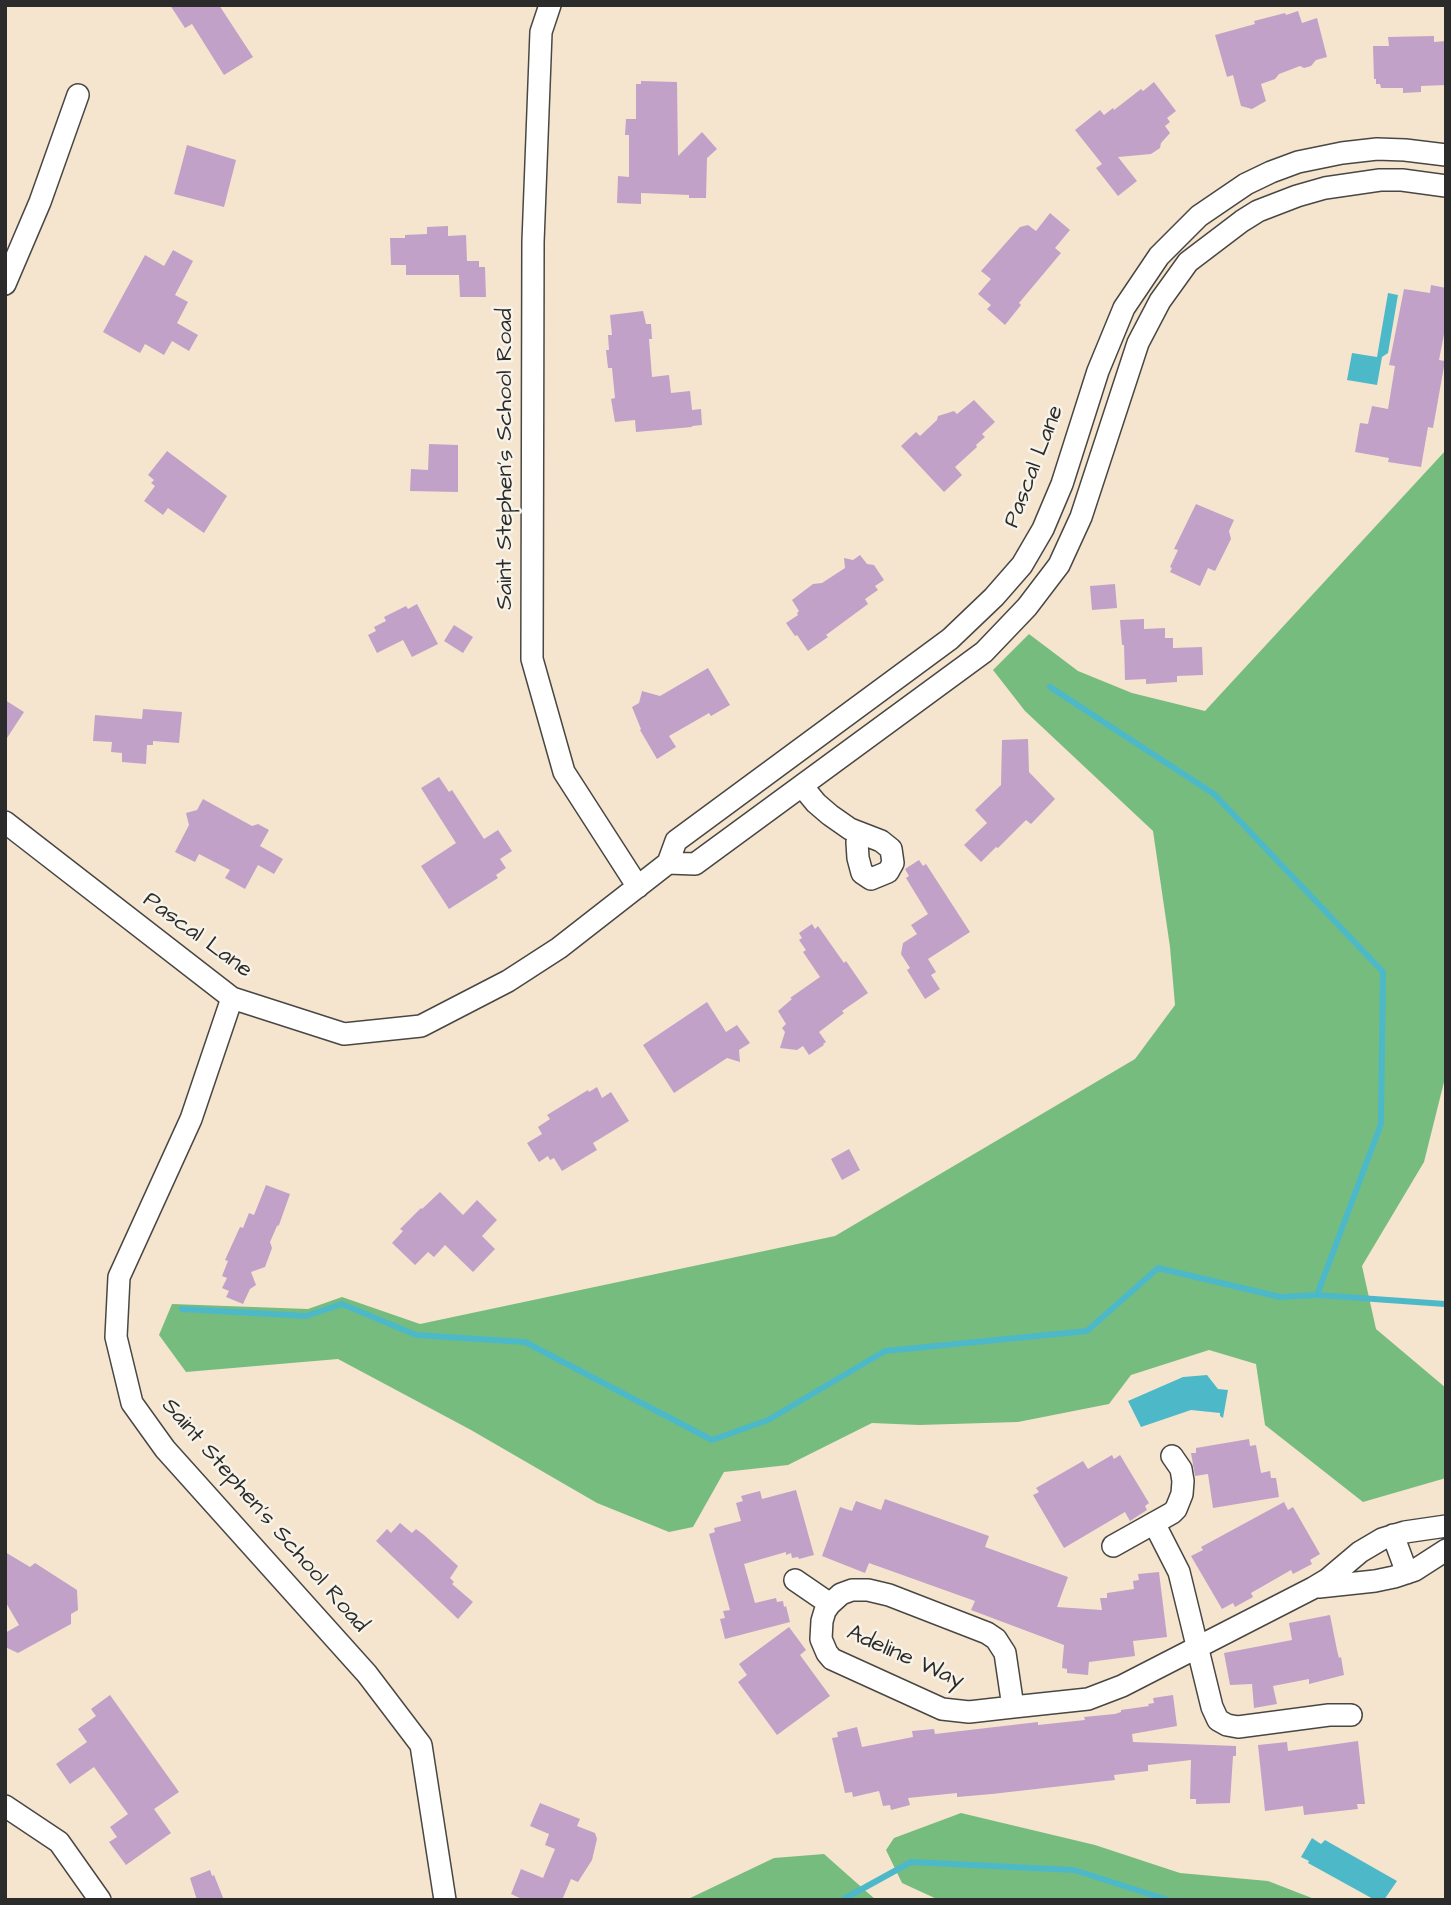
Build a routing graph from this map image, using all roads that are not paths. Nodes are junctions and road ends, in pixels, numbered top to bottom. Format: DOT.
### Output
graph roads {
  1 [pos="550,5"];
  2 [pos="78,95"];
  3 [pos="1446,155"];
  4 [pos="1446,186"];
  5 [pos="1199,216"];
  6 [pos="1217,240"];
  7 [pos="5,285"];
  8 [pos="1086,408"];
  9 [pos="1113,421"];
  10 [pos="802,786"];
  11 [pos="5,822"];
  12 [pos="860,833"];
  13 [pos="668,863"];
  14 [pos="638,887"];
  15 [pos="232,998"];
  16 [pos="1172,1456"];
  17 [pos="1154,1523"];
  18 [pos="1446,1526"];
  19 [pos="1394,1535"];
  20 [pos="1113,1546"];
  21 [pos="1446,1550"];
  22 [pos="1407,1573"];
  23 [pos="795,1580"];
  24 [pos="1313,1588"];
  25 [pos="830,1604"];
  26 [pos="1197,1646"];
  27 [pos="1013,1707"];
  28 [pos="1351,1715"];
  29 [pos="5,1806"];
  30 [pos="100,1900"];
  31 [pos="444,1900"];
  1 -- 14 [label="street, Saint Stephen's School Road"];
  2 -- 7 [label="street"];
  3 -- 5 [label="street, Pascal Lane"];
  4 -- 6 [label="street"];
  5 -- 6 [label="street"];
  5 -- 8 [label="street, Pascal Lane"];
  6 -- 9 [label="street"];
  8 -- 9 [label="street"];
  8 -- 13 [label="street, Pascal Lane"];
  9 -- 10 [label="street"];
  10 -- 12 [label="street"];
  10 -- 13 [label="street"];
  11 -- 15 [label="street, Pascal Lane"];
  13 -- 14 [label="street, Pascal Lane"];
  14 -- 15 [label="street, Pascal Lane"];
  15 -- 31 [label="street, Saint Stephen's School Road"];
  16 -- 17 [label="street"];
  17 -- 20 [label="street"];
  17 -- 26 [label="street"];
  18 -- 19 [label="street, Adeline Way"];
  19 -- 22 [label="street"];
  19 -- 24 [label="street, Adeline Way"];
  21 -- 22 [label="street, Adeline Way"];
  22 -- 24 [label="street, Adeline Way"];
  23 -- 25 [label="street"];
  24 -- 26 [label="street, Adeline Way"];
  25 -- 27 [label="street, Adeline Way"];
  25 -- 27 [label="street, Adeline Way"];
  26 -- 27 [label="street, Adeline Way"];
  26 -- 28 [label="street"];
  29 -- 30 [label="street"];
}
